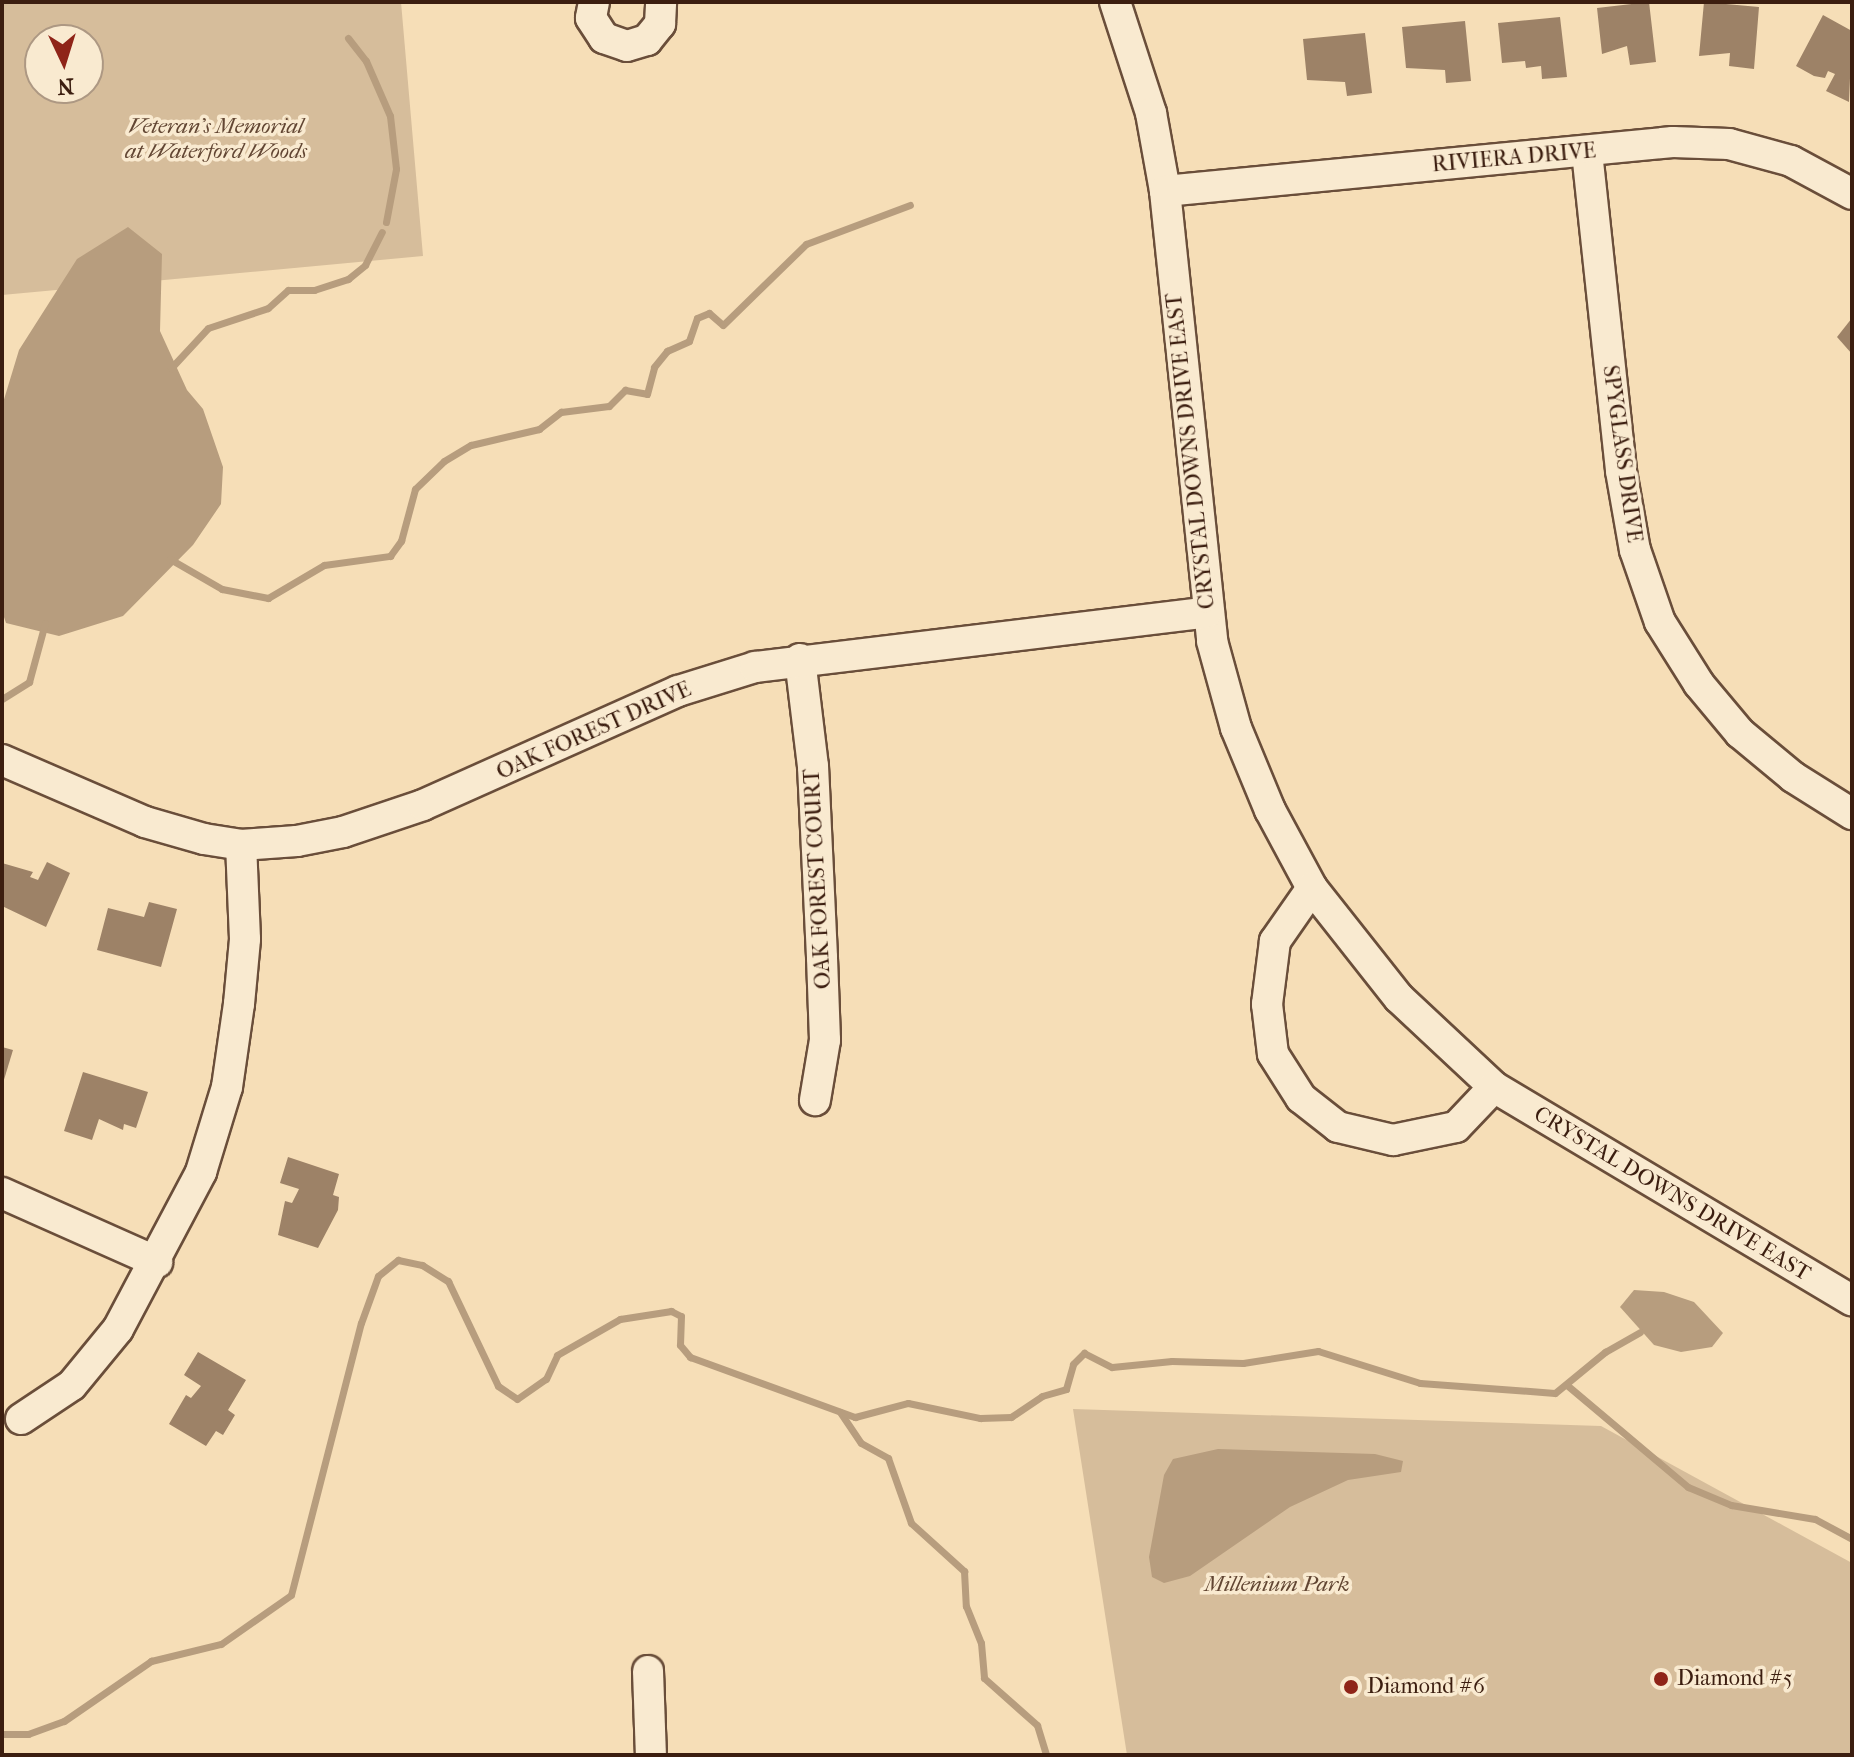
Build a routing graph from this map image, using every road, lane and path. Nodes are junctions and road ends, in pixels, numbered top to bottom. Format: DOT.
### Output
graph roads {
  1 [pos="594,2"];
  2 [pos="661,2"];
  3 [pos="1115,2"];
  4 [pos="1587,152"];
  5 [pos="1165,191"];
  6 [pos="1852,194"];
  7 [pos="1207,612"];
  8 [pos="800,659"];
  9 [pos="2,760"];
  10 [pos="1852,814"];
  11 [pos="241,845"];
  12 [pos="1312,888"];
  13 [pos="1494,1087"];
  14 [pos="815,1100"];
  15 [pos="2,1193"];
  16 [pos="157,1262"];
  17 [pos="1852,1300"];
  18 [pos="21,1419"];
  19 [pos="648,1671"];
  20 [pos="651,1755"];
  1 -- 2 [label="street"];
  3 -- 5 [label="street, CRYSTAL DOWNS DRIVE EAST"];
  4 -- 5 [label="street, RIVIERA DRIVE"];
  4 -- 6 [label="street, RIVIERA DRIVE"];
  4 -- 10 [label="street, SPYGLASS DRIVE"];
  5 -- 7 [label="street, CRYSTAL DOWNS DRIVE EAST"];
  7 -- 8 [label="street, OAK FOREST DRIVE"];
  7 -- 12 [label="street, CRYSTAL DOWNS DRIVE EAST"];
  8 -- 11 [label="street, OAK FOREST DRIVE"];
  8 -- 14 [label="street, OAK FOREST COURT"];
  9 -- 11 [label="street, OAK FOREST DRIVE"];
  11 -- 16 [label="street"];
  12 -- 13 [label="street, CRYSTAL DOWNS DRIVE EAST"];
  12 -- 13 [label="street"];
  13 -- 17 [label="street, CRYSTAL DOWNS DRIVE EAST"];
  15 -- 16 [label="street"];
  16 -- 18 [label="street"];
  19 -- 20 [label="street"];
}
